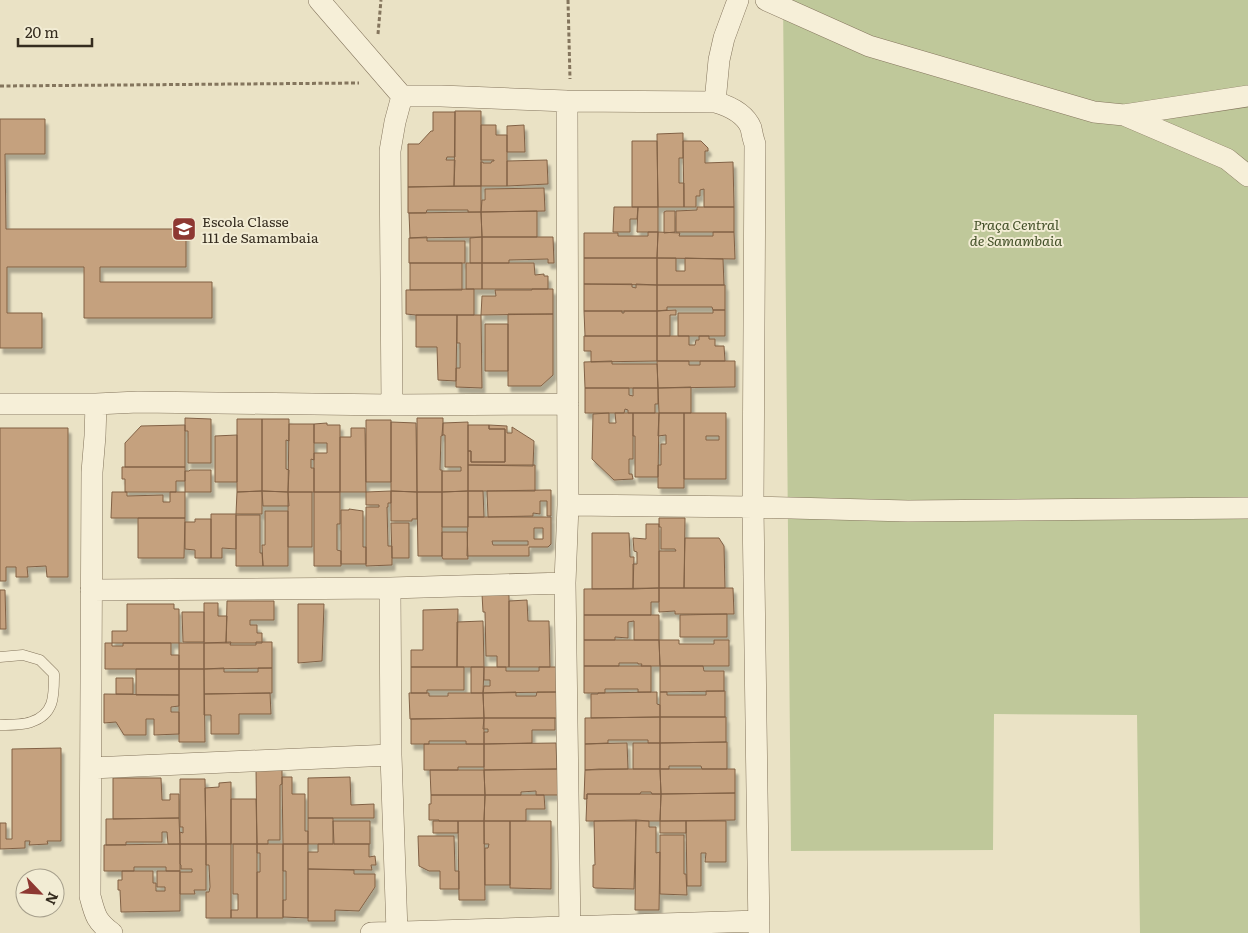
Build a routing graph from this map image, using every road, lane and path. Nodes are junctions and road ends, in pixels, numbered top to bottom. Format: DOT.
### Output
graph roads {
  1 [pos="319,0"];
  2 [pos="568,0"];
  3 [pos="738,0"];
  4 [pos="766,0"];
  5 [pos="368,83"];
  6 [pos="0,86"];
  7 [pos="402,96"];
  8 [pos="1248,96"];
  9 [pos="567,101"];
  10 [pos="716,102"];
  11 [pos="1124,115"];
  12 [pos="1248,176"];
  13 [pos="0,404"];
  14 [pos="96,404"];
  15 [pos="392,404"];
  16 [pos="568,404"];
  17 [pos="568,505"];
  18 [pos="753,507"];
  19 [pos="1248,508"];
  20 [pos="565,583"];
  21 [pos="390,588"];
  22 [pos="91,590"];
  23 [pos="0,657"];
  24 [pos="0,726"];
  25 [pos="391,756"];
  26 [pos="91,768"];
  27 [pos="759,927"];
  28 [pos="570,930"];
  29 [pos="397,932"];
  30 [pos="112,933"];
  31 [pos="371,933"];
  1 -- 7 [label="street"];
  2 -- 9 [label="path"];
  3 -- 10 [label="street"];
  4 -- 11 [label="street"];
  5 -- 6 [label="path"];
  7 -- 9 [label="street"];
  7 -- 15 [label="street"];
  8 -- 11 [label="street"];
  9 -- 10 [label="street"];
  9 -- 16 [label="street"];
  10 -- 18 [label="street"];
  11 -- 12 [label="street"];
  13 -- 14 [label="street"];
  14 -- 15 [label="street"];
  14 -- 22 [label="street"];
  15 -- 16 [label="street"];
  16 -- 17 [label="street"];
  17 -- 18 [label="street"];
  17 -- 20 [label="street"];
  18 -- 19 [label="street"];
  18 -- 27 [label="street"];
  20 -- 21 [label="street"];
  20 -- 28 [label="street"];
  21 -- 22 [label="street"];
  21 -- 25 [label="street"];
  22 -- 26 [label="street"];
  23 -- 24 [label="lane"];
  25 -- 26 [label="street"];
  25 -- 29 [label="street"];
  26 -- 30 [label="street"];
  27 -- 28 [label="street"];
  28 -- 29 [label="street"];
  29 -- 31 [label="street"];
}
